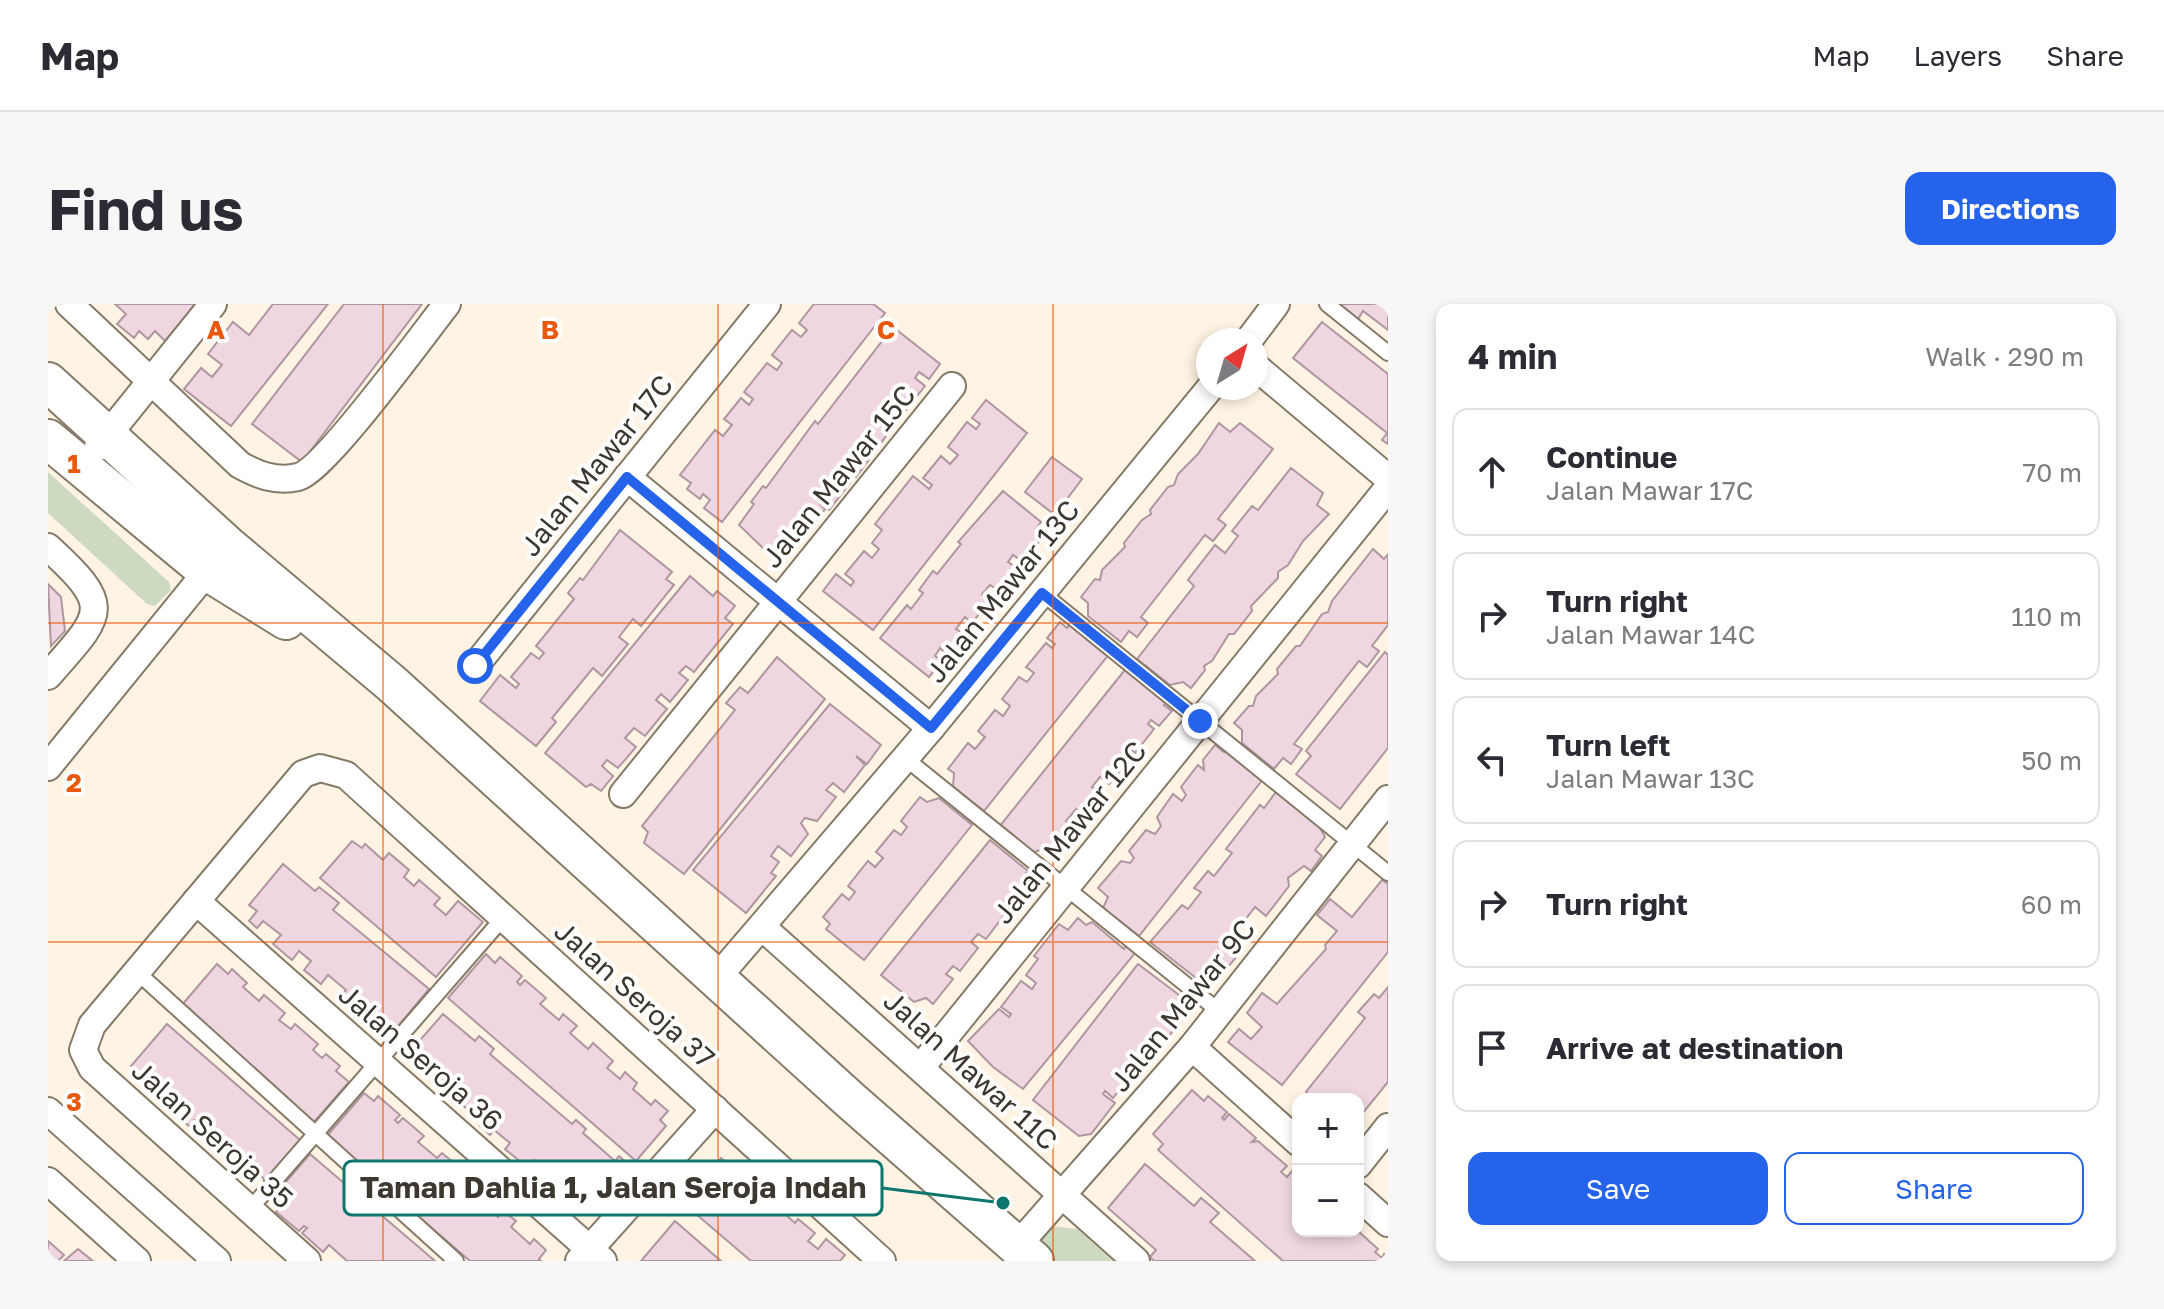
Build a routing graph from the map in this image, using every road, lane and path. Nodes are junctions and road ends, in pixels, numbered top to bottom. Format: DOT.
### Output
graph roads {
  1 [pos="69,304"];
  2 [pos="213,304"];
  3 [pos="767,304"];
  4 [pos="1276,304"];
  5 [pos="1327,304"];
  6 [pos="443,305"];
  7 [pos="1258,328"];
  8 [pos="1388,353"];
  9 [pos="1268,377"];
  10 [pos="150,380"];
  11 [pos="48,382"];
  12 [pos="952,386"];
  13 [pos="1200,400"];
  14 [pos="108,436"];
  15 [pos="48,439"];
  16 [pos="80,468"];
  17 [pos="627,477"];
  18 [pos="1388,478"];
  19 [pos="1388,488"];
  20 [pos="48,547"];
  21 [pos="218,559"];
  22 [pos="1042,593"];
  23 [pos="777,601"];
  24 [pos="475,666"];
  25 [pos="48,676"];
  26 [pos="1200,721"];
  27 [pos="931,728"];
  28 [pos="905,758"];
  29 [pos="48,767"];
  30 [pos="623,794"];
  31 [pos="1388,799"];
  32 [pos="1353,844"];
  33 [pos="1388,873"];
  34 [pos="1065,888"];
  35 [pos="196,901"];
  36 [pos="503,918"];
  37 [pos="762,927"];
  38 [pos="137,972"];
  39 [pos="716,979"];
  40 [pos="1220,1012"];
  41 [pos="1192,1047"];
  42 [pos="378,1062"];
  43 [pos="921,1067"];
  44 [pos="715,1109"];
  45 [pos="48,1111"];
  46 [pos="1388,1127"];
  47 [pos="316,1134"];
  48 [pos="1292,1137"];
  49 [pos="1364,1157"];
  50 [pos="48,1181"];
  51 [pos="1062,1196"];
  52 [pos="1364,1201"];
  53 [pos="250,1209"];
  54 [pos="1388,1223"];
  55 [pos="1026,1254"];
  56 [pos="590,1257"];
  57 [pos="137,1261"];
  58 [pos="217,1261"];
  59 [pos="307,1261"];
  60 [pos="456,1261"];
  61 [pos="882,1261"];
  62 [pos="1136,1261"];
  1 -- 10 [label="street"];
  2 -- 10 [label="street"];
  3 -- 17 [label="street, Jalan Mawar 17C"];
  4 -- 7 [label="street"];
  5 -- 8 [label="lane"];
  6 -- 10 [label="street"];
  9 -- 18 [label="street"];
  10 -- 14 [label="street"];
  11 -- 14 [label="street"];
  12 -- 23 [label="street, Jalan Mawar 15C"];
  13 -- 22 [label="street, Jalan Mawar 13C"];
  14 -- 16 [label="street"];
  14 -- 21 [label="street"];
  15 -- 16 [label="street"];
  16 -- 21 [label="street"];
  17 -- 23 [label="street"];
  17 -- 24 [label="street, Jalan Mawar 17C"];
  19 -- 26 [label="street, Jalan Mawar 12C"];
  20 -- 25 [label="street"];
  21 -- 29 [label="street"];
  21 -- 39 [label="street"];
  22 -- 26 [label="lane"];
  22 -- 27 [label="street, Jalan Mawar 13C"];
  23 -- 27 [label="street"];
  23 -- 30 [label="street, Jalan Mawar 15C"];
  26 -- 32 [label="lane"];
  26 -- 34 [label="street, Jalan Mawar 12C"];
  27 -- 28 [label="street, Jalan Mawar 13C"];
  28 -- 34 [label="lane"];
  28 -- 37 [label="street, Jalan Mawar 13C"];
  31 -- 32 [label="street, Jalan Mawar 9C"];
  32 -- 33 [label="lane"];
  32 -- 40 [label="street, Jalan Mawar 9C"];
  34 -- 40 [label="lane"];
  34 -- 43 [label="street, Jalan Mawar 12C"];
  35 -- 36 [label="street, Jalan Seroja 37"];
  35 -- 38 [label="street"];
  35 -- 42 [label="street, Jalan Seroja 36"];
  36 -- 42 [label="lane"];
  36 -- 44 [label="street, Jalan Seroja 37"];
  37 -- 39 [label="street, Jalan Mawar 13C"];
  37 -- 43 [label="street, Jalan Mawar 11C"];
  38 -- 47 [label="lane"];
  38 -- 53 [label="street, Jalan Seroja 35"];
  39 -- 55 [label="street"];
  40 -- 41 [label="street, Jalan Mawar 9C"];
  41 -- 48 [label="street"];
  41 -- 51 [label="street, Jalan Mawar 9C"];
  42 -- 47 [label="lane"];
  42 -- 56 [label="street, Jalan Seroja 36"];
  43 -- 51 [label="street, Jalan Mawar 11C"];
  44 -- 56 [label="street"];
  44 -- 61 [label="street, Jalan Seroja 37"];
  45 -- 58 [label="street"];
  46 -- 49 [label="street"];
  47 -- 53 [label="lane"];
  47 -- 60 [label="lane"];
  50 -- 57 [label="street"];
  51 -- 55 [label="street, Jalan Mawar 9C"];
  51 -- 62 [label="street, Jalan Mawar 11C"];
  52 -- 54 [label="street"];
  53 -- 59 [label="street, Jalan Seroja 35"];
}
